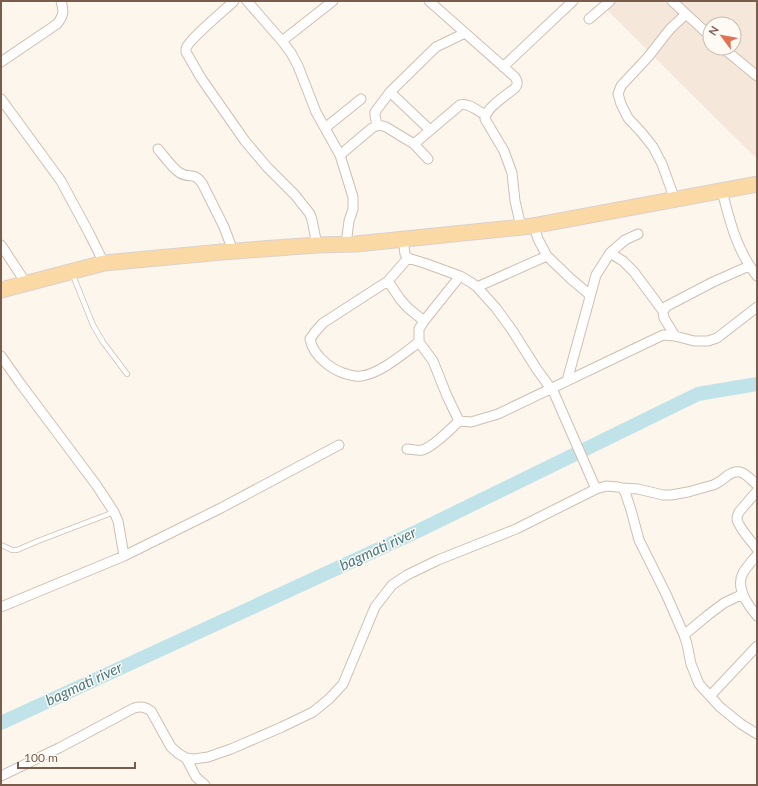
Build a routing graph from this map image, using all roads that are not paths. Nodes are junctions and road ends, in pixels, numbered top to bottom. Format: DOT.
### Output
graph roads {
  1 [pos="61,1"];
  2 [pos="234,1"];
  3 [pos="247,1"];
  4 [pos="333,1"];
  5 [pos="429,1"];
  6 [pos="573,1"];
  7 [pos="610,1"];
  8 [pos="672,1"];
  9 [pos="686,14"];
  10 [pos="589,19"];
  11 [pos="702,29"];
  12 [pos="465,33"];
  13 [pos="282,41"];
  14 [pos="733,56"];
  15 [pos="1,62"];
  16 [pos="503,67"];
  17 [pos="757,76"];
  18 [pos="390,92"];
  19 [pos="1,99"];
  20 [pos="361,99"];
  21 [pos="485,114"];
  22 [pos="377,125"];
  23 [pos="325,128"];
  24 [pos="430,130"];
  25 [pos="414,144"];
  26 [pos="158,149"];
  27 [pos="340,155"];
  28 [pos="428,159"];
  29 [pos="757,184"];
  30 [pos="722,191"];
  31 [pos="675,200"];
  32 [pos="527,226"];
  33 [pos="638,234"];
  34 [pos="403,239"];
  35 [pos="346,244"];
  36 [pos="1,245"];
  37 [pos="317,245"];
  38 [pos="233,251"];
  39 [pos="610,253"];
  40 [pos="547,256"];
  41 [pos="408,258"];
  42 [pos="104,263"];
  43 [pos="749,266"];
  44 [pos="72,272"];
  45 [pos="460,276"];
  46 [pos="757,276"];
  47 [pos="388,281"];
  48 [pos="26,283"];
  49 [pos="477,287"];
  50 [pos="1,290"];
  51 [pos="590,295"];
  52 [pos="757,307"];
  53 [pos="663,311"];
  54 [pos="424,321"];
  55 [pos="674,336"];
  56 [pos="419,342"];
  57 [pos="1,356"];
  58 [pos="5,370"];
  59 [pos="127,374"];
  60 [pos="567,380"];
  61 [pos="552,391"];
  62 [pos="460,421"];
  63 [pos="339,445"];
  64 [pos="407,449"];
  65 [pos="757,486"];
  66 [pos="622,488"];
  67 [pos="596,489"];
  68 [pos="757,491"];
  69 [pos="114,512"];
  70 [pos="1,545"];
  71 [pos="757,549"];
  72 [pos="757,555"];
  73 [pos="124,556"];
  74 [pos="743,594"];
  75 [pos="1,606"];
  76 [pos="757,616"];
  77 [pos="684,635"];
  78 [pos="757,646"];
  79 [pos="710,696"];
  80 [pos="757,734"];
  81 [pos="186,758"];
  82 [pos="1,776"];
  83 [pos="205,785"];
  1 -- 15 [label="street"];
  2 -- 37 [label="street"];
  3 -- 13 [label="street"];
  4 -- 13 [label="street"];
  5 -- 12 [label="street"];
  6 -- 16 [label="street"];
  7 -- 10 [label="street"];
  8 -- 9 [label="street"];
  9 -- 11 [label="street"];
  9 -- 31 [label="street"];
  12 -- 16 [label="street"];
  12 -- 18 [label="street"];
  13 -- 23 [label="street"];
  14 -- 17 [label="street"];
  16 -- 21 [label="street"];
  18 -- 22 [label="street"];
  18 -- 24 [label="street"];
  19 -- 42 [label="street"];
  20 -- 23 [label="street"];
  21 -- 24 [label="street"];
  21 -- 32 [label="street"];
  22 -- 25 [label="street"];
  22 -- 27 [label="street"];
  23 -- 27 [label="street"];
  24 -- 25 [label="street"];
  25 -- 28 [label="street"];
  26 -- 38 [label="street"];
  27 -- 35 [label="street"];
  29 -- 30 [label="main road"];
  30 -- 31 [label="main road"];
  30 -- 43 [label="street"];
  31 -- 32 [label="main road"];
  32 -- 34 [label="main road"];
  32 -- 40 [label="street"];
  33 -- 39 [label="street"];
  34 -- 35 [label="main road"];
  34 -- 41 [label="street"];
  35 -- 37 [label="main road"];
  36 -- 48 [label="street"];
  37 -- 38 [label="main road"];
  38 -- 42 [label="main road"];
  39 -- 51 [label="street"];
  39 -- 53 [label="street"];
  40 -- 49 [label="street"];
  40 -- 51 [label="street"];
  41 -- 45 [label="street"];
  41 -- 47 [label="street"];
  42 -- 44 [label="main road"];
  43 -- 46 [label="street"];
  43 -- 53 [label="street"];
  44 -- 48 [label="main road"];
  44 -- 59 [label="lane"];
  45 -- 49 [label="street"];
  45 -- 54 [label="street"];
  47 -- 54 [label="street"];
  47 -- 56 [label="street"];
  48 -- 50 [label="main road"];
  49 -- 61 [label="street"];
  51 -- 60 [label="street"];
  52 -- 55 [label="street"];
  53 -- 55 [label="street"];
  54 -- 56 [label="street"];
  55 -- 60 [label="street"];
  56 -- 62 [label="street"];
  57 -- 58 [label="street"];
  58 -- 69 [label="street"];
  60 -- 61 [label="street"];
  61 -- 62 [label="street"];
  61 -- 67 [label="street"];
  62 -- 64 [label="street"];
  63 -- 73 [label="street"];
  65 -- 66 [label="street"];
  66 -- 67 [label="street"];
  66 -- 77 [label="street"];
  67 -- 81 [label="street"];
  68 -- 71 [label="street"];
  69 -- 70 [label="lane"];
  69 -- 73 [label="street"];
  72 -- 74 [label="street"];
  73 -- 75 [label="street"];
  74 -- 76 [label="street"];
  74 -- 77 [label="street"];
  77 -- 79 [label="street"];
  78 -- 79 [label="street"];
  79 -- 80 [label="street"];
  81 -- 82 [label="street"];
  81 -- 83 [label="street"];
}
